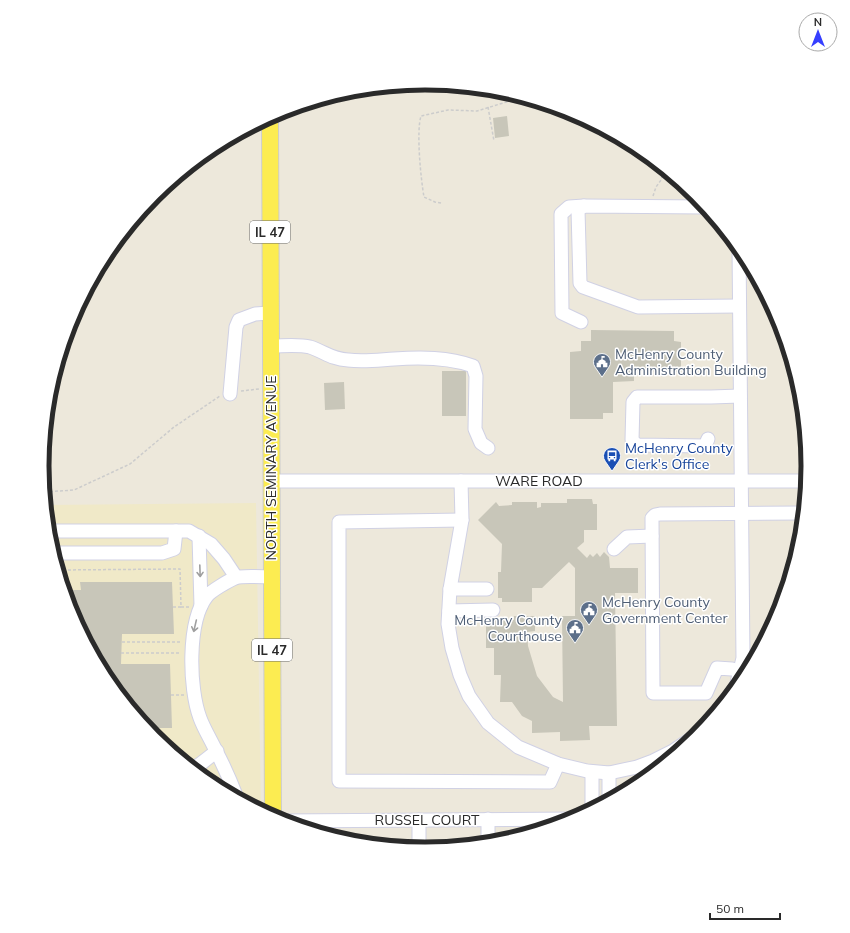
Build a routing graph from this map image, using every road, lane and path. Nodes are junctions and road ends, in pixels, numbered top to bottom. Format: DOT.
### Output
graph roads {
  1 [pos="511,101"];
  2 [pos="488,107"];
  3 [pos="270,124"];
  4 [pos="494,141"];
  5 [pos="662,175"];
  6 [pos="442,203"];
  7 [pos="584,206"];
  8 [pos="651,206"];
  9 [pos="697,207"];
  10 [pos="739,260"];
  11 [pos="739,306"];
  12 [pos="270,313"];
  13 [pos="581,322"];
  14 [pos="270,346"];
  15 [pos="270,388"];
  16 [pos="230,394"];
  17 [pos="740,396"];
  18 [pos="708,439"];
  19 [pos="488,448"];
  20 [pos="271,481"];
  21 [pos="461,481"];
  22 [pos="740,481"];
  23 [pos="800,481"];
  24 [pos="50,492"];
  25 [pos="741,513"];
  26 [pos="798,513"];
  27 [pos="462,520"];
  28 [pos="54,531"];
  29 [pos="176,531"];
  30 [pos="199,536"];
  31 [pos="652,536"];
  32 [pos="614,549"];
  33 [pos="59,553"];
  34 [pos="64,570"];
  35 [pos="236,577"];
  36 [pos="271,577"];
  37 [pos="450,589"];
  38 [pos="487,589"];
  39 [pos="173,607"];
  40 [pos="181,607"];
  41 [pos="196,607"];
  42 [pos="494,610"];
  43 [pos="449,612"];
  44 [pos="122,642"];
  45 [pos="185,642"];
  46 [pos="121,653"];
  47 [pos="185,653"];
  48 [pos="743,667"];
  49 [pos="741,670"];
  50 [pos="171,695"];
  51 [pos="186,699"];
  52 [pos="217,751"];
  53 [pos="669,753"];
  54 [pos="558,764"];
  55 [pos="197,766"];
  56 [pos="592,772"];
  57 [pos="608,773"];
  58 [pos="234,790"];
  59 [pos="609,794"];
  60 [pos="592,803"];
  61 [pos="273,810"];
  62 [pos="488,819"];
  63 [pos="556,819"];
  64 [pos="419,820"];
  65 [pos="299,821"];
  66 [pos="488,837"];
  67 [pos="419,842"];
  1 -- 2 [label="path"];
  2 -- 4 [label="path"];
  2 -- 6 [label="path"];
  3 -- 12 [label="main road, NORTH SEMINARY AVENUE / IL 47"];
  5 -- 8 [label="path"];
  7 -- 8 [label="street"];
  7 -- 11 [label="street"];
  7 -- 13 [label="street"];
  8 -- 9 [label="street"];
  10 -- 11 [label="street"];
  11 -- 17 [label="street"];
  12 -- 14 [label="main road, NORTH SEMINARY AVENUE / IL 47"];
  12 -- 16 [label="street"];
  14 -- 15 [label="main road, NORTH SEMINARY AVENUE / IL 47"];
  14 -- 19 [label="street"];
  15 -- 16 [label="path"];
  15 -- 20 [label="main road, NORTH SEMINARY AVENUE / IL 47"];
  16 -- 24 [label="path"];
  17 -- 18 [label="street"];
  17 -- 22 [label="street"];
  20 -- 21 [label="street, WARE ROAD"];
  20 -- 36 [label="main road, NORTH SEMINARY AVENUE / IL 47"];
  21 -- 22 [label="street, WARE ROAD"];
  21 -- 27 [label="street"];
  22 -- 23 [label="street, WARE ROAD"];
  22 -- 25 [label="street"];
  25 -- 26 [label="street"];
  25 -- 31 [label="street"];
  25 -- 48 [label="street"];
  27 -- 37 [label="street"];
  27 -- 54 [label="street"];
  28 -- 29 [label="street"];
  29 -- 30 [label="street"];
  29 -- 33 [label="street"];
  30 -- 35 [label="street"];
  30 -- 41 [label="street, one-way"];
  31 -- 32 [label="street"];
  31 -- 49 [label="street"];
  34 -- 40 [label="path"];
  35 -- 36 [label="street"];
  35 -- 41 [label="street"];
  36 -- 61 [label="main road, NORTH SEMINARY AVENUE / IL 47"];
  37 -- 38 [label="street"];
  37 -- 43 [label="street"];
  39 -- 40 [label="path"];
  40 -- 41 [label="path"];
  41 -- 52 [label="street, one-way"];
  42 -- 43 [label="street"];
  43 -- 54 [label="street"];
  44 -- 45 [label="path"];
  46 -- 47 [label="path"];
  50 -- 51 [label="path"];
  52 -- 55 [label="street"];
  52 -- 58 [label="street"];
  53 -- 57 [label="street"];
  54 -- 56 [label="street"];
  56 -- 57 [label="street"];
  56 -- 60 [label="street"];
  57 -- 59 [label="street"];
  62 -- 63 [label="street, RUSSEL COURT"];
  62 -- 64 [label="street, RUSSEL COURT"];
  62 -- 66 [label="street"];
  64 -- 65 [label="street, RUSSEL COURT"];
  64 -- 67 [label="street"];
}
